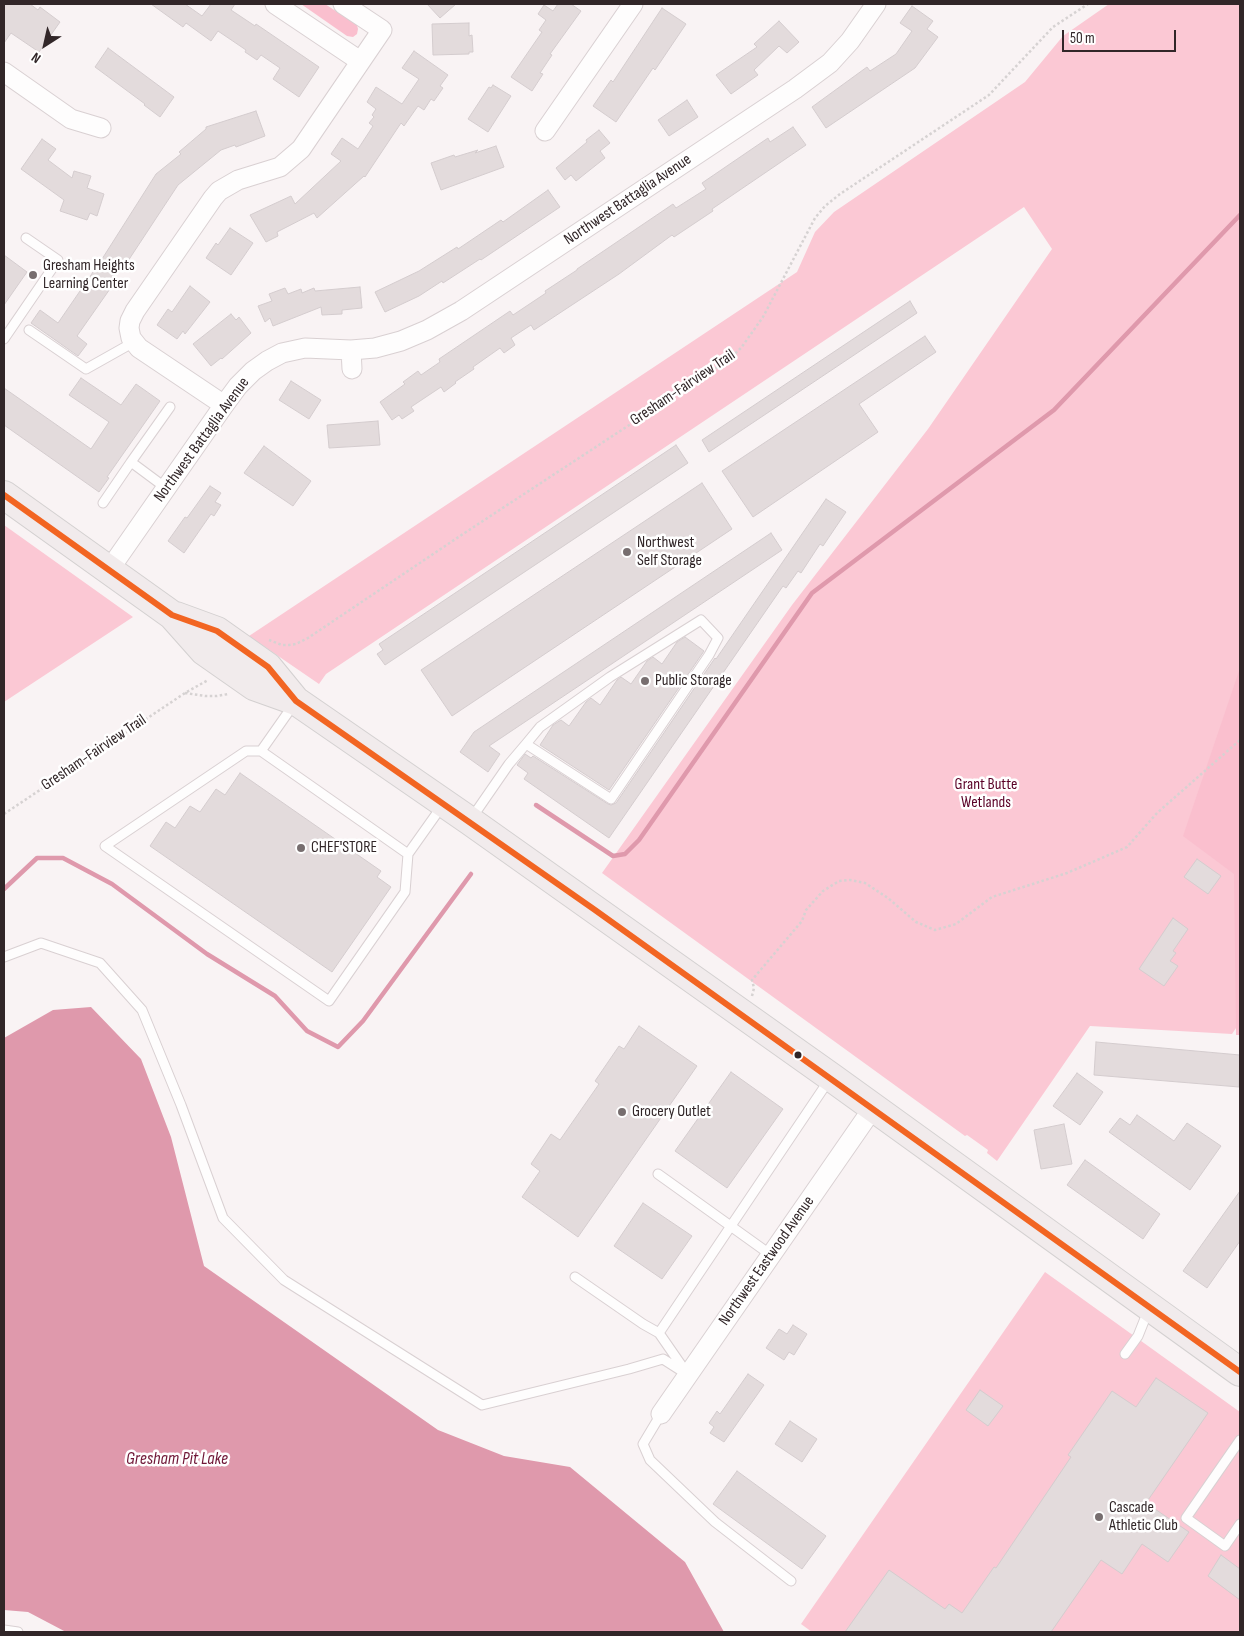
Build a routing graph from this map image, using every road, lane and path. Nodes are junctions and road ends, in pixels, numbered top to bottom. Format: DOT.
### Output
graph roads {
  1 [pos="275,4"];
  2 [pos="343,4"];
  3 [pos="633,4"];
  4 [pos="876,4"];
  5 [pos="1088,4"];
  6 [pos="360,61"];
  7 [pos="4,72"];
  8 [pos="101,128"];
  9 [pos="545,131"];
  10 [pos="26,238"];
  11 [pos="29,330"];
  12 [pos="4,339"];
  13 [pos="134,342"];
  14 [pos="350,350"];
  15 [pos="352,369"];
  16 [pos="224,405"];
  17 [pos="170,407"];
  18 [pos="131,462"];
  19 [pos="166,488"];
  20 [pos="4,495"];
  21 [pos="103,503"];
  22 [pos="109,570"];
  23 [pos="172,614"];
  24 [pos="266,639"];
  25 [pos="210,679"];
  26 [pos="254,686"];
  27 [pos="185,693"];
  28 [pos="296,701"];
  29 [pos="1240,740"];
  30 [pos="526,744"];
  31 [pos="261,751"];
  32 [pos="443,803"];
  33 [pos="4,814"];
  34 [pos="470,821"];
  35 [pos="408,854"];
  36 [pos="4,957"];
  37 [pos="741,1013"];
  38 [pos="831,1077"];
  39 [pos="873,1108"];
  40 [pos="658,1174"];
  41 [pos="731,1226"];
  42 [pos="771,1255"];
  43 [pos="576,1277"];
  44 [pos="1150,1307"];
  45 [pos="660,1332"];
  46 [pos="1125,1354"];
  47 [pos="1240,1372"];
  48 [pos="688,1375"];
  49 [pos="661,1414"];
  50 [pos="1240,1440"];
  51 [pos="1240,1524"];
  52 [pos="791,1581"];
  53 [pos="4,1630"];
  54 [pos="18,1632"];
  1 -- 6 [label="street"];
  2 -- 6 [label="street"];
  3 -- 9 [label="street"];
  4 -- 14 [label="street, Northwest Battaglia Avenue"];
  5 -- 24 [label="path, Gresham-Fairview Trail"];
  6 -- 13 [label="street"];
  7 -- 8 [label="street"];
  10 -- 12 [label="lane"];
  11 -- 13 [label="lane"];
  13 -- 16 [label="street"];
  14 -- 15 [label="street"];
  14 -- 16 [label="street, Northwest Battaglia Avenue"];
  16 -- 19 [label="street, Northwest Battaglia Avenue"];
  17 -- 18 [label="lane"];
  18 -- 19 [label="lane"];
  18 -- 21 [label="lane"];
  19 -- 22 [label="street, Northwest Battaglia Avenue"];
  20 -- 22 [label="main road"];
  22 -- 23 [label="main road"];
  23 -- 26 [label="main road"];
  23 -- 28 [label="main road"];
  25 -- 27 [label="path, Gresham-Fairview Trail"];
  26 -- 27 [label="path"];
  26 -- 28 [label="main road"];
  27 -- 33 [label="path, Gresham-Fairview Trail"];
  28 -- 31 [label="lane"];
  28 -- 32 [label="main road"];
  29 -- 37 [label="path"];
  30 -- 30 [label="lane"];
  30 -- 34 [label="lane"];
  31 -- 35 [label="lane"];
  31 -- 35 [label="lane"];
  32 -- 34 [label="main road"];
  32 -- 35 [label="lane"];
  34 -- 37 [label="main road"];
  36 -- 48 [label="lane"];
  37 -- 38 [label="main road"];
  38 -- 39 [label="main road"];
  38 -- 41 [label="lane"];
  39 -- 42 [label="street, Northwest Eastwood Avenue"];
  39 -- 44 [label="main road"];
  40 -- 41 [label="lane"];
  41 -- 42 [label="lane"];
  41 -- 45 [label="lane"];
  42 -- 48 [label="street, Northwest Eastwood Avenue"];
  43 -- 45 [label="lane"];
  44 -- 46 [label="lane"];
  44 -- 47 [label="main road"];
  45 -- 48 [label="lane"];
  48 -- 49 [label="street, Northwest Eastwood Avenue"];
  49 -- 52 [label="lane"];
  50 -- 51 [label="lane"];
  53 -- 54 [label="lane"];
}
